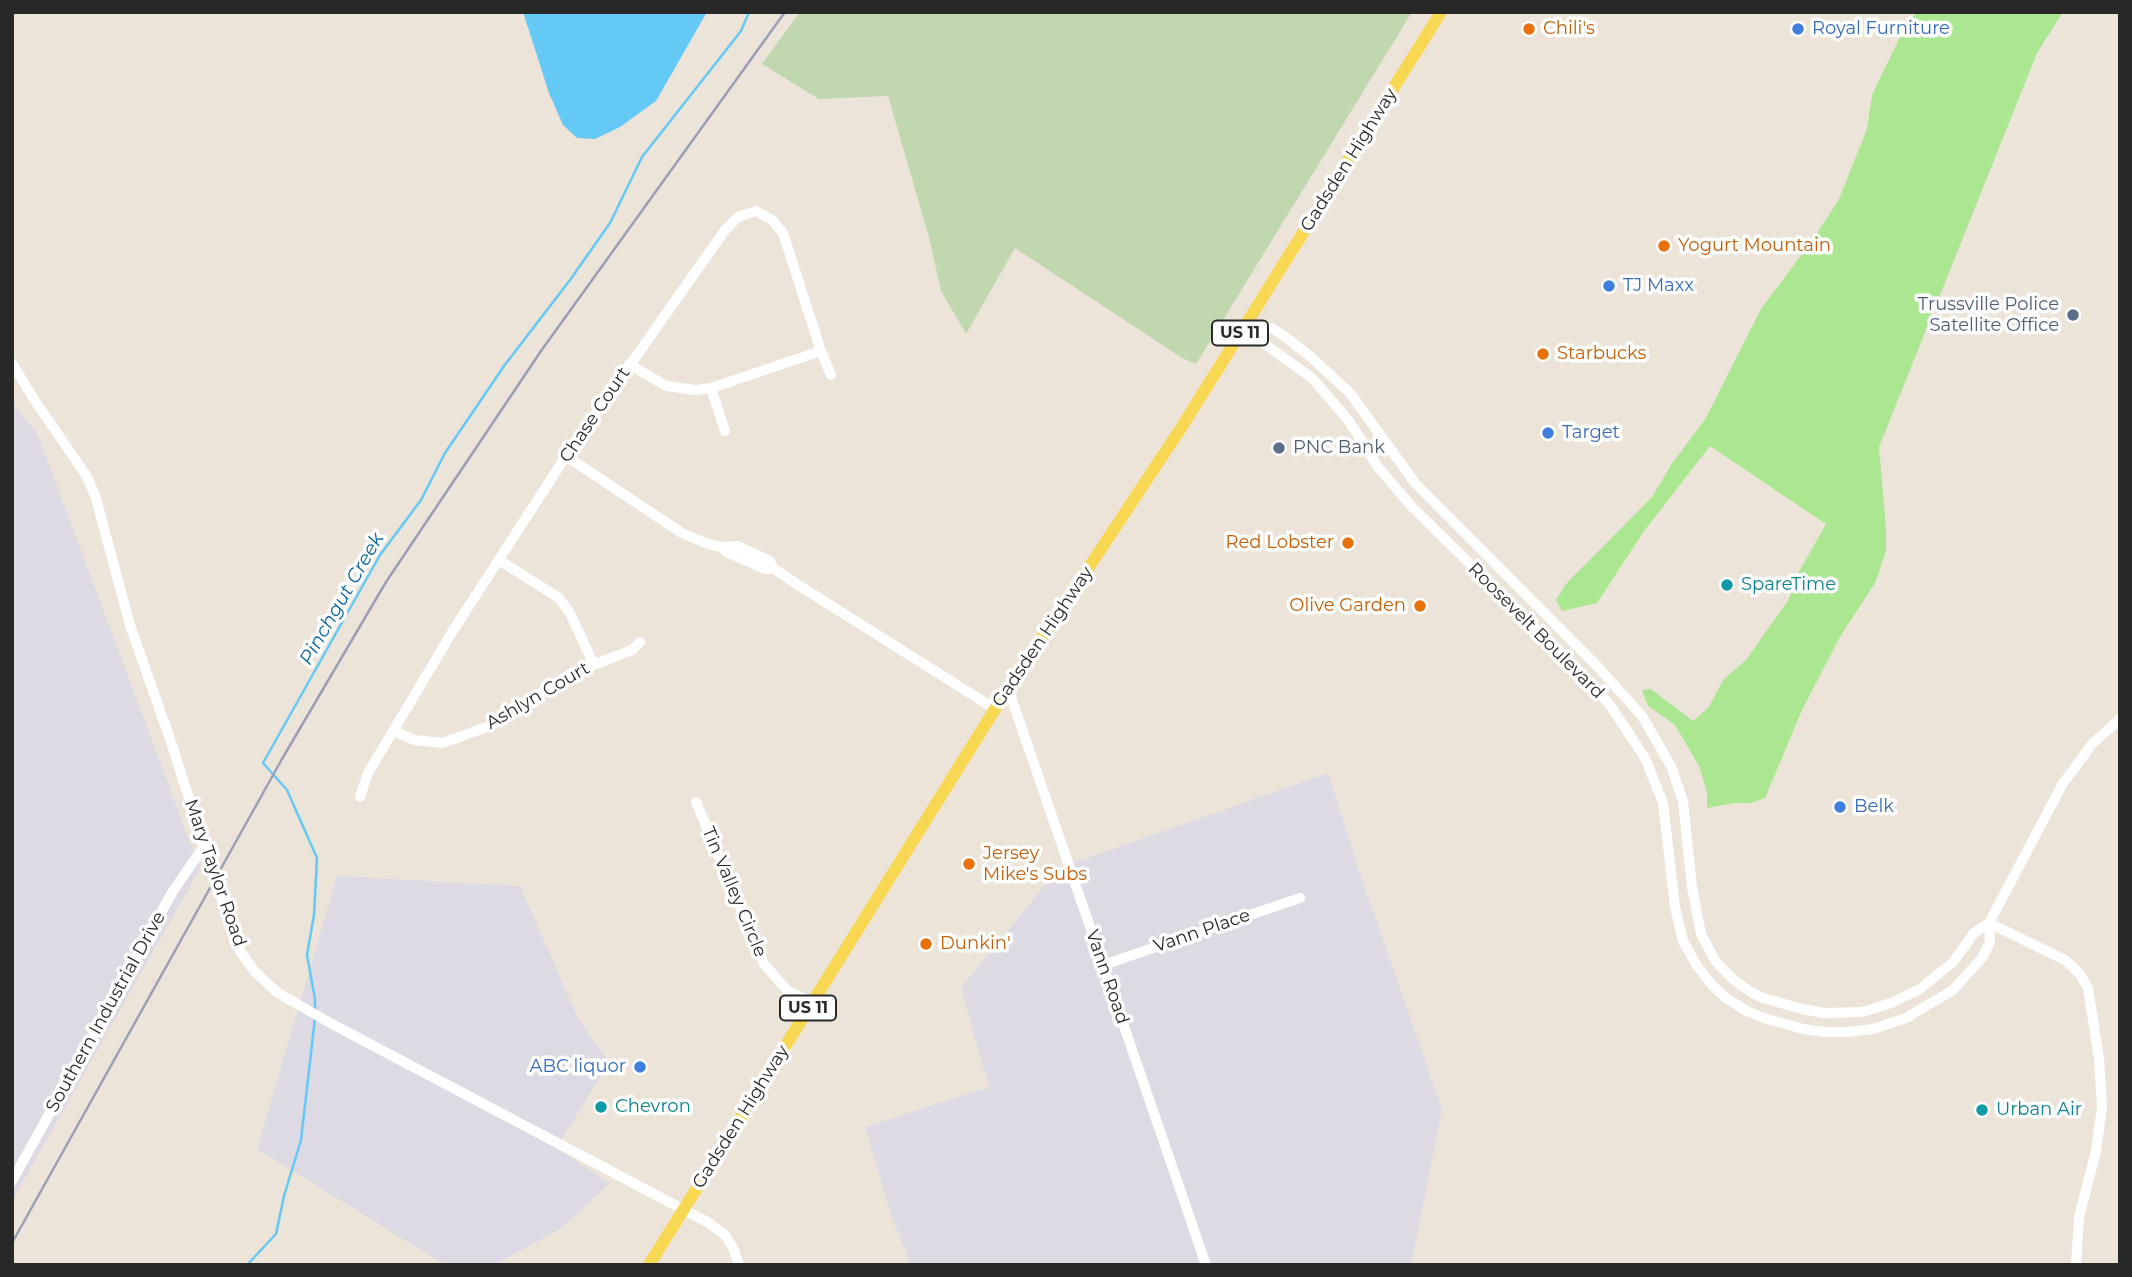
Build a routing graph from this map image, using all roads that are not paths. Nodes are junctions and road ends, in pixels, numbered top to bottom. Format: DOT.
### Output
graph roads {
  1 [pos="1441,12"];
  2 [pos="1251,325"];
  3 [pos="821,351"];
  4 [pos="12,363"];
  5 [pos="629,364"];
  6 [pos="831,375"];
  7 [pos="711,388"];
  8 [pos="725,431"];
  9 [pos="566,456"];
  10 [pos="499,560"];
  11 [pos="640,642"];
  12 [pos="593,663"];
  13 [pos="1008,688"];
  14 [pos="995,709"];
  15 [pos="2120,719"];
  16 [pos="394,731"];
  17 [pos="360,797"];
  18 [pos="696,802"];
  19 [pos="204,846"];
  20 [pos="1300,898"];
  21 [pos="1989,923"];
  22 [pos="1103,965"];
  23 [pos="812,1002"];
  24 [pos="12,1181"];
  25 [pos="684,1209"];
  26 [pos="649,1265"];
  27 [pos="739,1265"];
  28 [pos="1206,1265"];
  29 [pos="2076,1265"];
  1 -- 2 [label="main road, Gadsden Highway / US 11"];
  2 -- 13 [label="main road, Gadsden Highway / US 11"];
  2 -- 21 [label="street, Roosevelt Boulevard"];
  2 -- 21 [label="street, Roosevelt Boulevard"];
  3 -- 5 [label="street, Chase Court"];
  3 -- 6 [label="street, Chase Court"];
  3 -- 7 [label="street"];
  4 -- 19 [label="street, Mary Taylor Road"];
  5 -- 7 [label="street"];
  5 -- 9 [label="street, Chase Court"];
  7 -- 8 [label="street"];
  9 -- 10 [label="street, Chase Court"];
  9 -- 14 [label="street"];
  10 -- 12 [label="street"];
  10 -- 16 [label="street, Chase Court"];
  11 -- 12 [label="street, Ashlyn Court"];
  12 -- 16 [label="street, Ashlyn Court"];
  13 -- 14 [label="main road, Gadsden Highway / US 11"];
  13 -- 22 [label="street, Vann Road"];
  14 -- 23 [label="main road, Gadsden Highway / US 11"];
  15 -- 21 [label="street, Roosevelt Boulevard"];
  16 -- 17 [label="street, Chase Court"];
  18 -- 23 [label="street, Tin Valley Circle"];
  19 -- 24 [label="street, Southern Industrial Drive"];
  19 -- 25 [label="street, Mary Taylor Road"];
  20 -- 22 [label="street, Vann Place"];
  21 -- 29 [label="street"];
  22 -- 28 [label="street, Vann Road"];
  23 -- 25 [label="main road, Gadsden Highway / US 11"];
  25 -- 26 [label="main road, Gadsden Highway / US 11"];
  25 -- 27 [label="street, Mary Taylor Road"];
}
